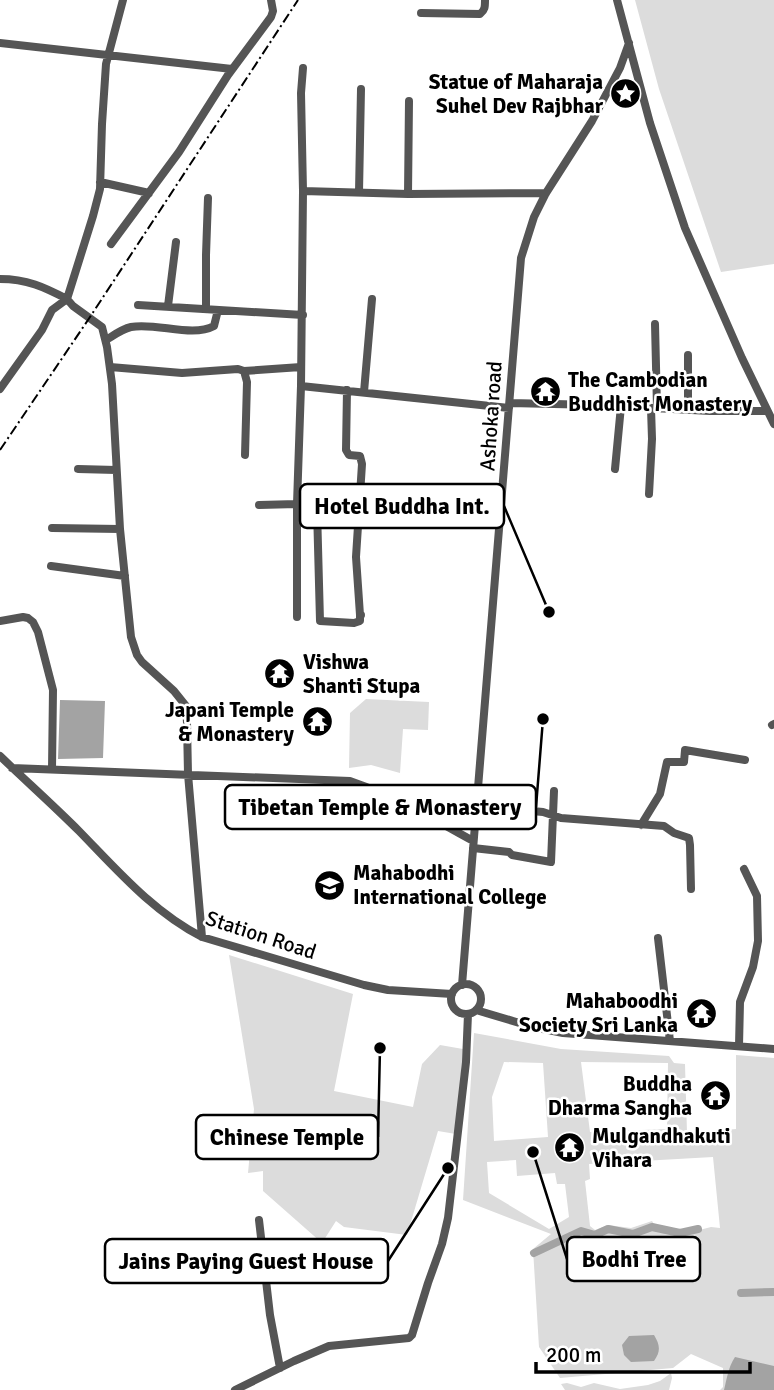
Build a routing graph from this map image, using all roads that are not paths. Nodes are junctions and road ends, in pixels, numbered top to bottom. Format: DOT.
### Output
graph roads {
  1 [pos="123,0"];
  2 [pos="271,0"];
  3 [pos="485,0"];
  4 [pos="617,0"];
  5 [pos="421,13"];
  6 [pos="0,43"];
  7 [pos="629,43"];
  8 [pos="108,55"];
  9 [pos="303,68"];
  10 [pos="232,69"];
  11 [pos="361,89"];
  12 [pos="409,101"];
  13 [pos="100,182"];
  14 [pos="303,191"];
  15 [pos="359,192"];
  16 [pos="149,193"];
  17 [pos="545,193"];
  18 [pos="408,194"];
  19 [pos="208,198"];
  20 [pos="176,242"];
  21 [pos="111,244"];
  22 [pos="0,279"];
  23 [pos="67,299"];
  24 [pos="372,299"];
  25 [pos="138,305"];
  26 [pos="168,306"];
  27 [pos="206,309"];
  28 [pos="218,310"];
  29 [pos="303,315"];
  30 [pos="654,324"];
  31 [pos="106,340"];
  32 [pos="688,355"];
  33 [pos="110,367"];
  34 [pos="301,367"];
  35 [pos="244,371"];
  36 [pos="301,386"];
  37 [pos="0,389"];
  38 [pos="347,390"];
  39 [pos="364,392"];
  40 [pos="509,406"];
  41 [pos="621,406"];
  42 [pos="654,408"];
  43 [pos="688,410"];
  44 [pos="768,411"];
  45 [pos="774,424"];
  46 [pos="245,455"];
  47 [pos="78,469"];
  48 [pos="615,469"];
  49 [pos="116,470"];
  50 [pos="649,494"];
  51 [pos="296,504"];
  52 [pos="259,505"];
  53 [pos="52,528"];
  54 [pos="120,529"];
  55 [pos="51,566"];
  56 [pos="125,576"];
  57 [pos="297,617"];
  58 [pos="0,621"];
  59 [pos="0,756"];
  60 [pos="745,760"];
  61 [pos="12,768"];
  62 [pos="52,769"];
  63 [pos="188,774"];
  64 [pos="554,791"];
  65 [pos="476,806"];
  66 [pos="552,816"];
  67 [pos="641,825"];
  68 [pos="473,845"];
  69 [pos="744,869"];
  70 [pos="691,888"];
  71 [pos="202,937"];
  72 [pos="658,939"];
  73 [pos="462,985"];
  74 [pos="452,994"];
  75 [pos="472,1012"];
  76 [pos="670,1041"];
  77 [pos="739,1046"];
  78 [pos="774,1049"];
  79 [pos="259,1220"];
  80 [pos="299,1255"];
  81 [pos="263,1256"];
  82 [pos="279,1368"];
  83 [pos="235,1390"];
  1 -- 8 [label="street"];
  2 -- 10 [label="street"];
  3 -- 5 [label="street"];
  4 -- 7 [label="street"];
  6 -- 8 [label="street"];
  7 -- 17 [label="street, Ashoka road"];
  7 -- 44 [label="street"];
  8 -- 10 [label="street"];
  8 -- 13 [label="street"];
  9 -- 14 [label="street"];
  10 -- 16 [label="street"];
  11 -- 15 [label="street"];
  12 -- 18 [label="street"];
  13 -- 16 [label="street"];
  13 -- 23 [label="street"];
  14 -- 15 [label="street"];
  14 -- 29 [label="street"];
  15 -- 18 [label="street"];
  16 -- 21 [label="street"];
  17 -- 18 [label="street"];
  17 -- 40 [label="street, Ashoka road"];
  19 -- 27 [label="street"];
  20 -- 26 [label="street"];
  22 -- 23 [label="street"];
  23 -- 31 [label="street"];
  23 -- 37 [label="street"];
  24 -- 39 [label="street"];
  25 -- 26 [label="street"];
  26 -- 27 [label="street"];
  27 -- 28 [label="street"];
  28 -- 29 [label="street"];
  28 -- 31 [label="street"];
  29 -- 34 [label="street"];
  30 -- 42 [label="street"];
  31 -- 33 [label="street"];
  32 -- 43 [label="street"];
  33 -- 35 [label="street"];
  33 -- 49 [label="street"];
  34 -- 35 [label="street"];
  34 -- 36 [label="street"];
  35 -- 46 [label="street"];
  36 -- 38 [label="street"];
  36 -- 51 [label="street"];
  38 -- 39 [label="street"];
  38 -- 51 [label="street"];
  39 -- 40 [label="street"];
  40 -- 41 [label="street"];
  40 -- 65 [label="street, Ashoka road"];
  41 -- 42 [label="street"];
  41 -- 48 [label="street"];
  42 -- 43 [label="street"];
  42 -- 50 [label="street"];
  43 -- 44 [label="street"];
  44 -- 45 [label="street"];
  47 -- 49 [label="street"];
  49 -- 54 [label="street"];
  51 -- 52 [label="street"];
  51 -- 57 [label="street"];
  53 -- 54 [label="street"];
  54 -- 56 [label="street"];
  55 -- 56 [label="street"];
  56 -- 63 [label="street"];
  58 -- 62 [label="street"];
  59 -- 61 [label="street, Station Road"];
  60 -- 67 [label="street"];
  61 -- 62 [label="street"];
  61 -- 71 [label="street, Station Road"];
  62 -- 63 [label="street"];
  63 -- 68 [label="street"];
  63 -- 71 [label="street"];
  64 -- 66 [label="street"];
  65 -- 66 [label="street"];
  65 -- 68 [label="street, Ashoka road"];
  66 -- 67 [label="street"];
  66 -- 68 [label="street"];
  67 -- 70 [label="street"];
  68 -- 73 [label="street, Ashoka road"];
  69 -- 77 [label="street"];
  71 -- 74 [label="street, Station Road"];
  72 -- 76 [label="street"];
  73 -- 74 [label="street"];
  73 -- 75 [label="street"];
  74 -- 75 [label="street"];
  75 -- 76 [label="street"];
  75 -- 82 [label="street"];
  76 -- 77 [label="street"];
  77 -- 78 [label="street"];
  79 -- 81 [label="street"];
  80 -- 81 [label="street"];
  81 -- 82 [label="street"];
  82 -- 83 [label="street"];
}
